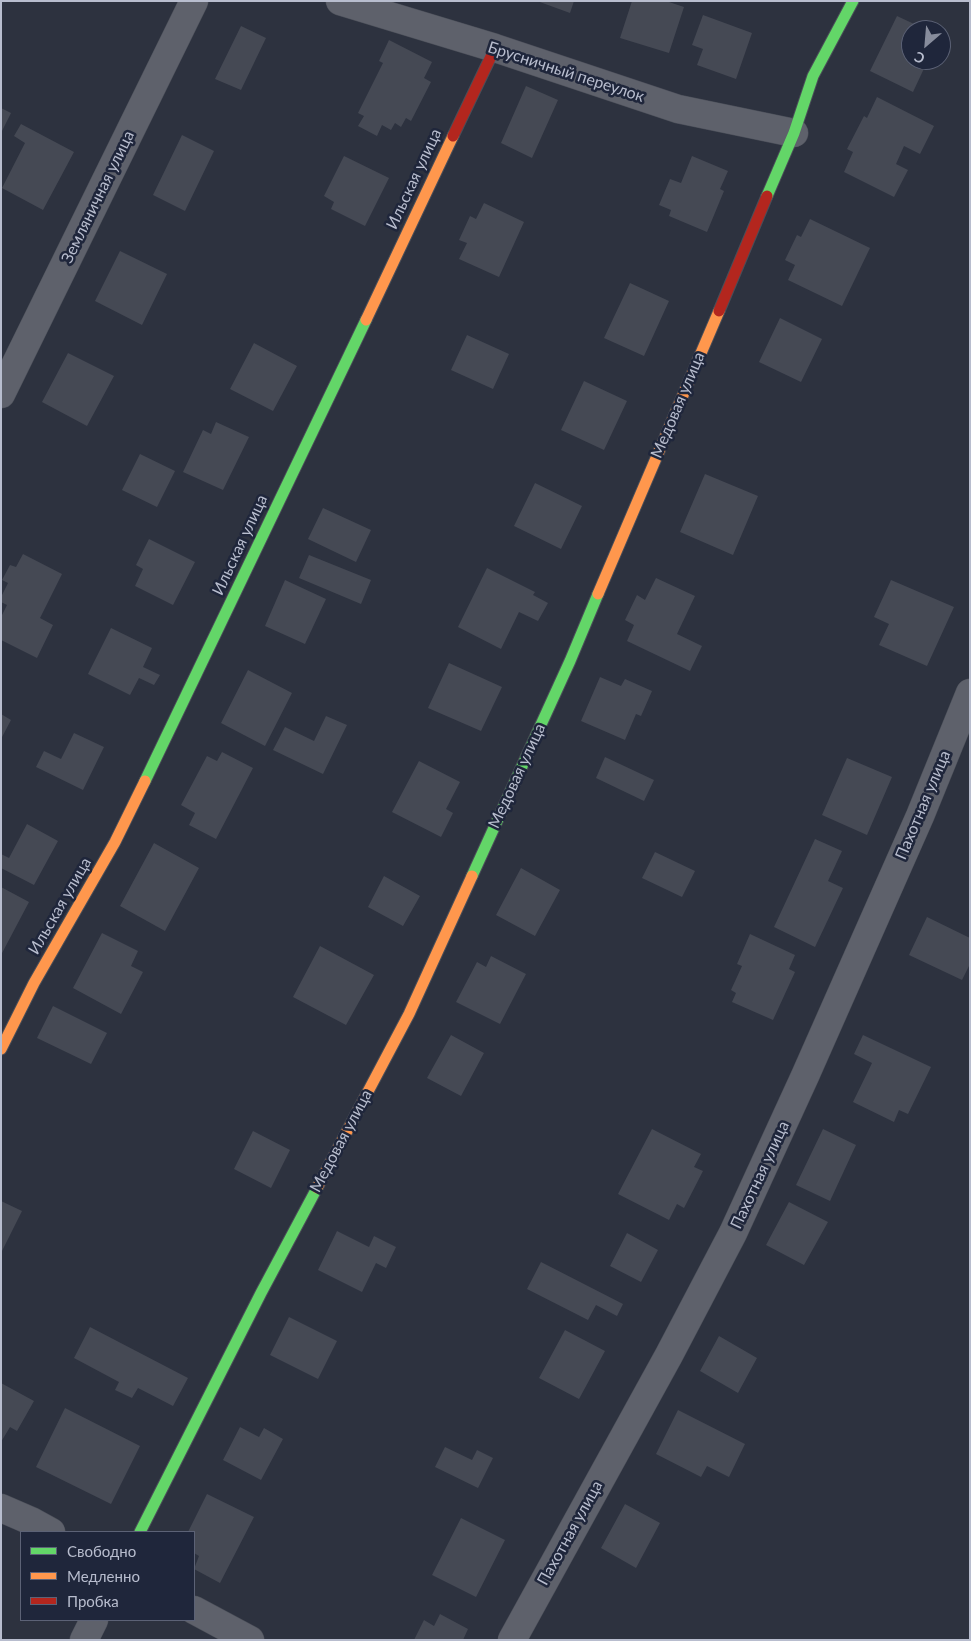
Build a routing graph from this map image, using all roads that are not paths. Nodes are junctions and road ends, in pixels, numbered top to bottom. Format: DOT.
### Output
graph roads {
  1 [pos="194,1"];
  2 [pos="340,1"];
  3 [pos="853,1"];
  4 [pos="495,48"];
  5 [pos="794,133"];
  6 [pos="1,394"];
  7 [pos="970,692"];
  8 [pos="1,1049"];
  9 [pos="1,1508"];
  10 [pos="50,1531"];
  11 [pos="141,1531"];
  12 [pos="195,1611"];
  13 [pos="94,1621"];
  14 [pos="84,1640"];
  15 [pos="250,1640"];
  16 [pos="512,1640"];
  1 -- 6 [label="street, Земляничная улица"];
  2 -- 4 [label="street, Брусничный переулок"];
  3 -- 5 [label="street, Медовая улица"];
  4 -- 5 [label="street, Брусничный переулок"];
  4 -- 8 [label="street, Ильская улица"];
  5 -- 11 [label="street, Медовая улица"];
  7 -- 16 [label="street, Пахотная улица"];
  9 -- 10 [label="street"];
  12 -- 15 [label="street"];
  13 -- 14 [label="street"];
}
